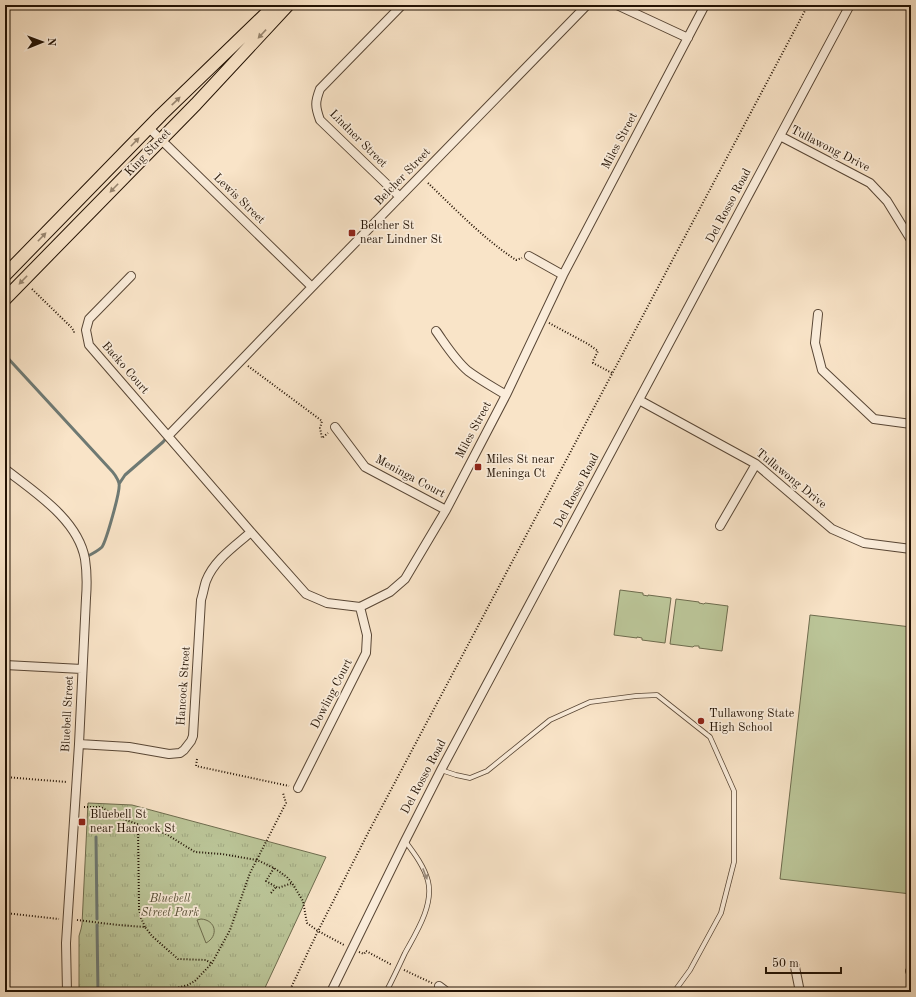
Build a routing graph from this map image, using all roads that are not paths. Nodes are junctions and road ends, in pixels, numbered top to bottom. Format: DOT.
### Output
graph roads {
  1 [pos="275,5"];
  2 [pos="288,5"];
  3 [pos="402,5"];
  4 [pos="587,5"];
  5 [pos="617,5"];
  6 [pos="705,5"];
  7 [pos="850,5"];
  8 [pos="688,38"];
  9 [pos="149,128"];
  10 [pos="780,136"];
  11 [pos="161,140"];
  12 [pos="400,197"];
  13 [pos="911,240"];
  14 [pos="530,256"];
  15 [pos="563,274"];
  16 [pos="5,275"];
  17 [pos="131,276"];
  18 [pos="312,287"];
  19 [pos="5,299"];
  20 [pos="818,314"];
  21 [pos="436,331"];
  22 [pos="506,395"];
  23 [pos="639,400"];
  24 [pos="911,424"];
  25 [pos="335,427"];
  26 [pos="168,436"];
  27 [pos="756,464"];
  28 [pos="5,470"];
  29 [pos="446,510"];
  30 [pos="720,526"];
  31 [pos="251,532"];
  32 [pos="911,549"];
  33 [pos="360,607"];
  34 [pos="5,665"];
  35 [pos="82,669"];
  36 [pos="79,744"];
  37 [pos="441,770"];
  38 [pos="298,788"];
  39 [pos="405,841"];
  40 [pos="795,967"];
  41 [pos="439,986"];
  42 [pos="67,992"];
  43 [pos="331,992"];
  44 [pos="386,992"];
  45 [pos="447,992"];
  46 [pos="674,992"];
  47 [pos="800,992"];
  9 -- 1 [label="main road, King Street, one-way"];
  2 -- 11 [label="main road, King Street, one-way"];
  3 -- 12 [label="street, Lindner Street"];
  4 -- 12 [label="street, Belcher Street"];
  5 -- 8 [label="street"];
  6 -- 8 [label="street, Miles Street"];
  7 -- 10 [label="street, Del Rosso Road"];
  8 -- 15 [label="street, Miles Street"];
  9 -- 11 [label="street, Lewis Street"];
  16 -- 9 [label="main road, King Street, one-way"];
  10 -- 13 [label="street, Tullawong Drive"];
  10 -- 23 [label="street, Del Rosso Road"];
  11 -- 18 [label="street, Lewis Street"];
  11 -- 19 [label="main road, King Street, one-way"];
  12 -- 18 [label="street, Belcher Street"];
  14 -- 15 [label="street"];
  15 -- 22 [label="street, Miles Street"];
  17 -- 26 [label="street, Backo Court"];
  18 -- 26 [label="street, Belcher Street"];
  20 -- 24 [label="street"];
  21 -- 22 [label="street"];
  22 -- 29 [label="street, Miles Street"];
  23 -- 27 [label="street, Tullawong Drive"];
  23 -- 37 [label="street, Del Rosso Road"];
  25 -- 29 [label="street, Meninga Court"];
  26 -- 31 [label="street"];
  27 -- 30 [label="street"];
  27 -- 32 [label="street, Tullawong Drive"];
  28 -- 35 [label="street, Bluebell Street"];
  29 -- 33 [label="street, Miles Street"];
  31 -- 33 [label="street"];
  31 -- 36 [label="street, Hancock Street"];
  33 -- 38 [label="street, Dowling Court"];
  34 -- 35 [label="street"];
  35 -- 36 [label="street, Bluebell Street"];
  36 -- 42 [label="street, Bluebell Street"];
  37 -- 39 [label="street, Del Rosso Road"];
  37 -- 46 [label="lane"];
  39 -- 43 [label="street, Del Rosso Road"];
  39 -- 44 [label="lane, one-way"];
  40 -- 47 [label="street"];
  41 -- 45 [label="street"];
}
